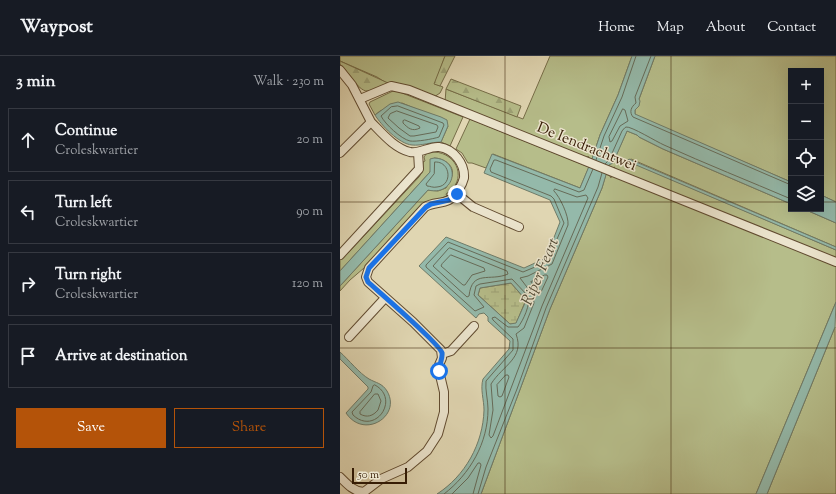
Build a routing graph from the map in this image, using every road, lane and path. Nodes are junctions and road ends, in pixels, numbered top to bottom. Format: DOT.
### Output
graph roads {
  1 [pos="340,70"];
  2 [pos="360,99"];
  3 [pos="371,122"];
  4 [pos="418,152"];
  5 [pos="340,153"];
  6 [pos="457,194"];
  7 [pos="519,227"];
  8 [pos="340,255"];
  9 [pos="836,262"];
  10 [pos="385,298"];
  11 [pos="474,326"];
  12 [pos="349,337"];
  13 [pos="442,354"];
  14 [pos="340,477"];
  15 [pos="371,492"];
  1 -- 2 [label="street"];
  2 -- 3 [label="street"];
  2 -- 9 [label="street, De Iendrachtwei"];
  3 -- 4 [label="street"];
  3 -- 5 [label="street"];
  4 -- 6 [label="street"];
  4 -- 8 [label="street"];
  6 -- 7 [label="street"];
  6 -- 10 [label="street"];
  10 -- 12 [label="street"];
  10 -- 13 [label="street"];
  11 -- 13 [label="street"];
  13 -- 15 [label="street"];
  14 -- 15 [label="street"];
}
